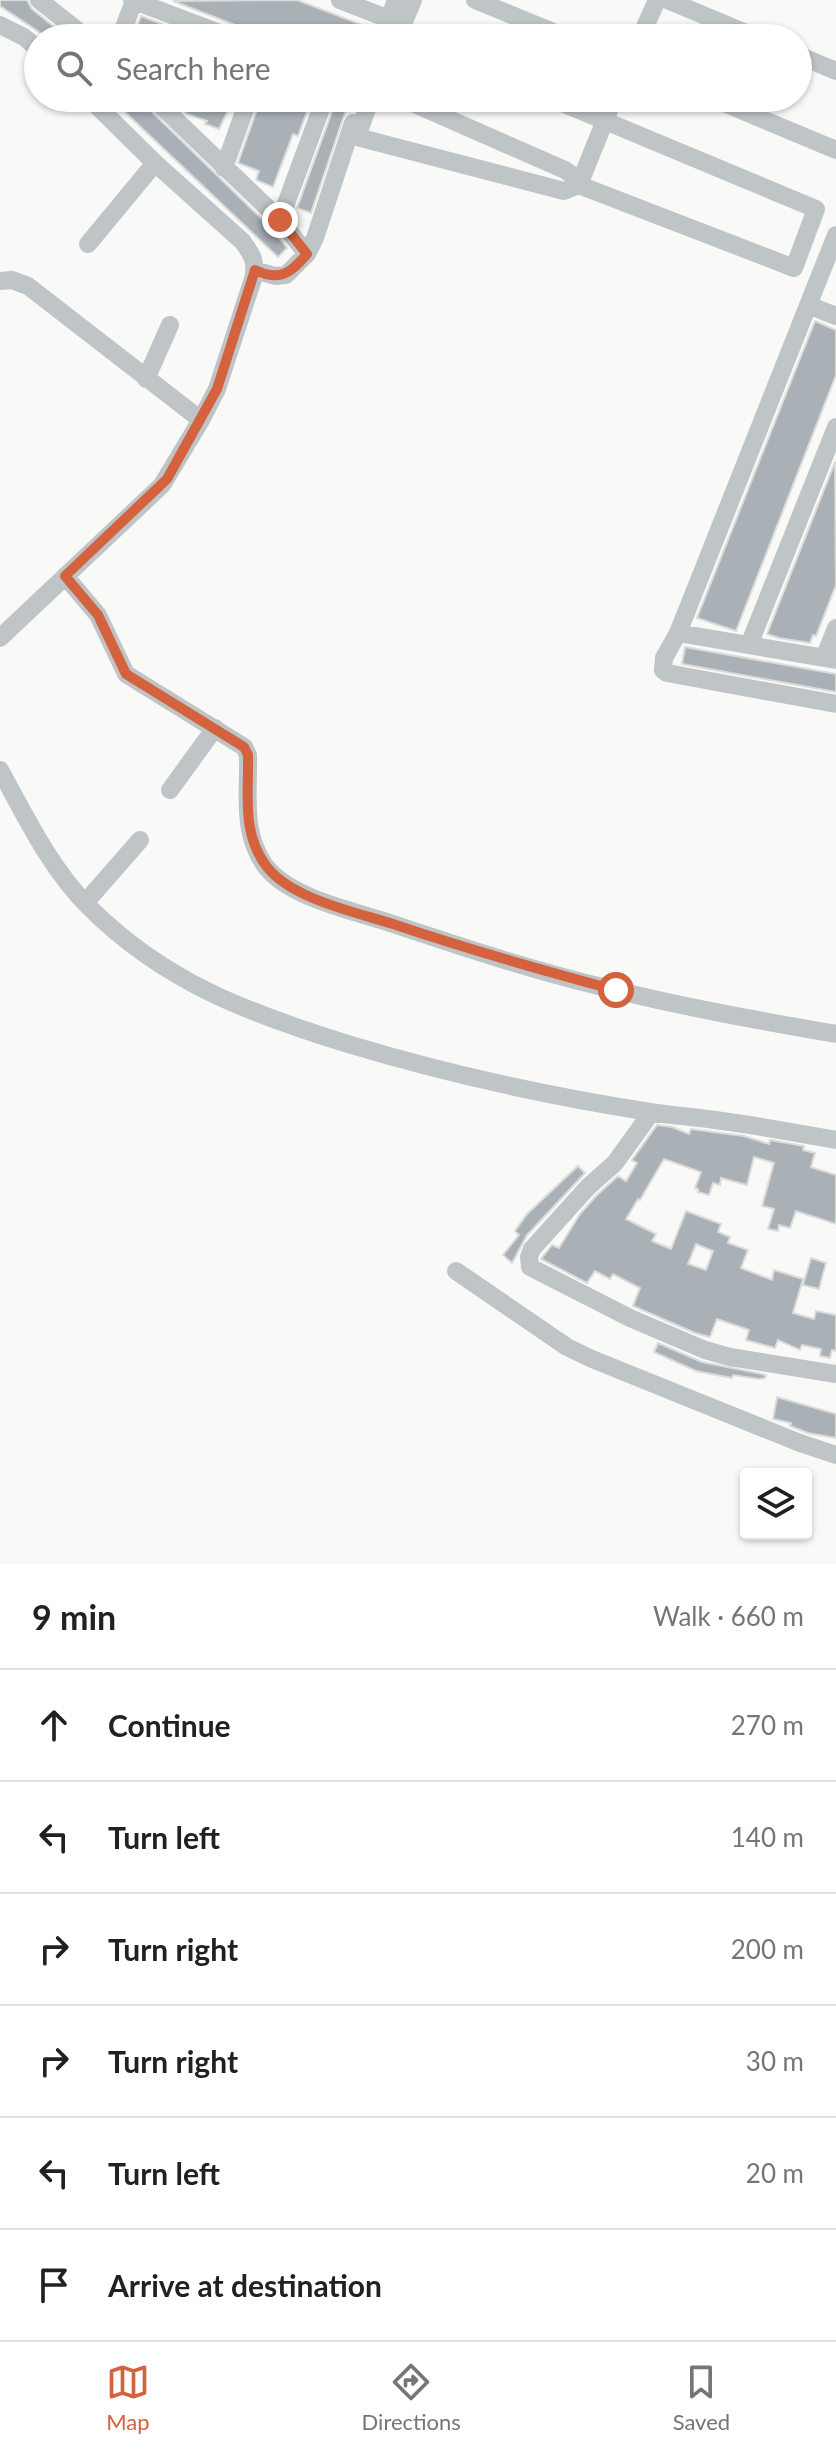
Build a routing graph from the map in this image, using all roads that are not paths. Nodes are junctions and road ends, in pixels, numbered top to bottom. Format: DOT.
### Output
graph roads {
  1 [pos="39,0"];
  2 [pos="133,0"];
  3 [pos="340,0"];
  4 [pos="396,0"];
  5 [pos="413,0"];
  6 [pos="475,0"];
  7 [pos="657,0"];
  8 [pos="667,0"];
  9 [pos="155,3"];
  10 [pos="389,19"];
  11 [pos="69,24"];
  12 [pos="125,24"];
  13 [pos="186,24"];
  14 [pos="387,24"];
  15 [pos="403,24"];
  16 [pos="534,24"];
  17 [pos="646,24"];
  18 [pos="724,24"];
  19 [pos="0,25"];
  20 [pos="24,37"];
  21 [pos="812,61"];
  22 [pos="836,71"];
  23 [pos="103,112"];
  24 [pos="177,112"];
  25 [pos="244,112"];
  26 [pos="320,112"];
  27 [pos="357,112"];
  28 [pos="366,112"];
  29 [pos="433,112"];
  30 [pos="584,112"];
  31 [pos="608,112"];
  32 [pos="745,112"];
  33 [pos="604,120"];
  34 [pos="836,150"];
  35 [pos="155,163"];
  36 [pos="224,168"];
  37 [pos="579,185"];
  38 [pos="280,220"];
  39 [pos="836,235"];
  40 [pos="88,244"];
  41 [pos="307,254"];
  42 [pos="255,270"];
  43 [pos="0,281"];
  44 [pos="808,305"];
  45 [pos="836,316"];
  46 [pos="170,325"];
  47 [pos="146,379"];
  48 [pos="201,420"];
  49 [pos="836,427"];
  50 [pos="65,576"];
  51 [pos="836,628"];
  52 [pos="678,633"];
  53 [pos="0,638"];
  54 [pos="749,645"];
  55 [pos="830,659"];
  56 [pos="836,704"];
  57 [pos="215,728"];
  58 [pos="0,770"];
  59 [pos="170,790"];
  60 [pos="140,840"];
  61 [pos="85,903"];
  62 [pos="836,1034"];
  63 [pos="651,1113"];
  64 [pos="836,1140"];
  65 [pos="456,1271"];
  66 [pos="836,1374"];
  67 [pos="836,1455"];
  1 -- 11 [label="street"];
  2 -- 9 [label="street"];
  2 -- 12 [label="street"];
  3 -- 10 [label="street"];
  4 -- 10 [label="street"];
  5 -- 15 [label="street"];
  6 -- 16 [label="street"];
  7 -- 17 [label="street"];
  8 -- 18 [label="street"];
  9 -- 13 [label="street"];
  10 -- 14 [label="street"];
  19 -- 20 [label="street"];
  21 -- 22 [label="street"];
  23 -- 35 [label="street"];
  24 -- 36 [label="street"];
  25 -- 36 [label="street"];
  26 -- 38 [label="street"];
  27 -- 41 [label="street"];
  28 -- 37 [label="street"];
  29 -- 37 [label="street"];
  30 -- 33 [label="street"];
  31 -- 33 [label="street"];
  32 -- 34 [label="street"];
  33 -- 37 [label="street"];
  33 -- 37 [label="street"];
  35 -- 40 [label="street"];
  35 -- 42 [label="street"];
  36 -- 38 [label="street"];
  38 -- 41 [label="street"];
  39 -- 44 [label="street"];
  41 -- 42 [label="street"];
  42 -- 48 [label="street"];
  43 -- 47 [label="street"];
  44 -- 45 [label="street"];
  44 -- 52 [label="street"];
  46 -- 47 [label="street"];
  47 -- 48 [label="street"];
  48 -- 50 [label="street"];
  49 -- 54 [label="street"];
  50 -- 53 [label="street"];
  50 -- 57 [label="street"];
  51 -- 55 [label="street"];
  52 -- 54 [label="street"];
  52 -- 56 [label="street"];
  54 -- 55 [label="street"];
  57 -- 59 [label="street"];
  57 -- 62 [label="street"];
  58 -- 61 [label="street"];
  60 -- 61 [label="street"];
  61 -- 63 [label="street"];
  63 -- 64 [label="street"];
  63 -- 66 [label="street"];
  65 -- 67 [label="street"];
}
